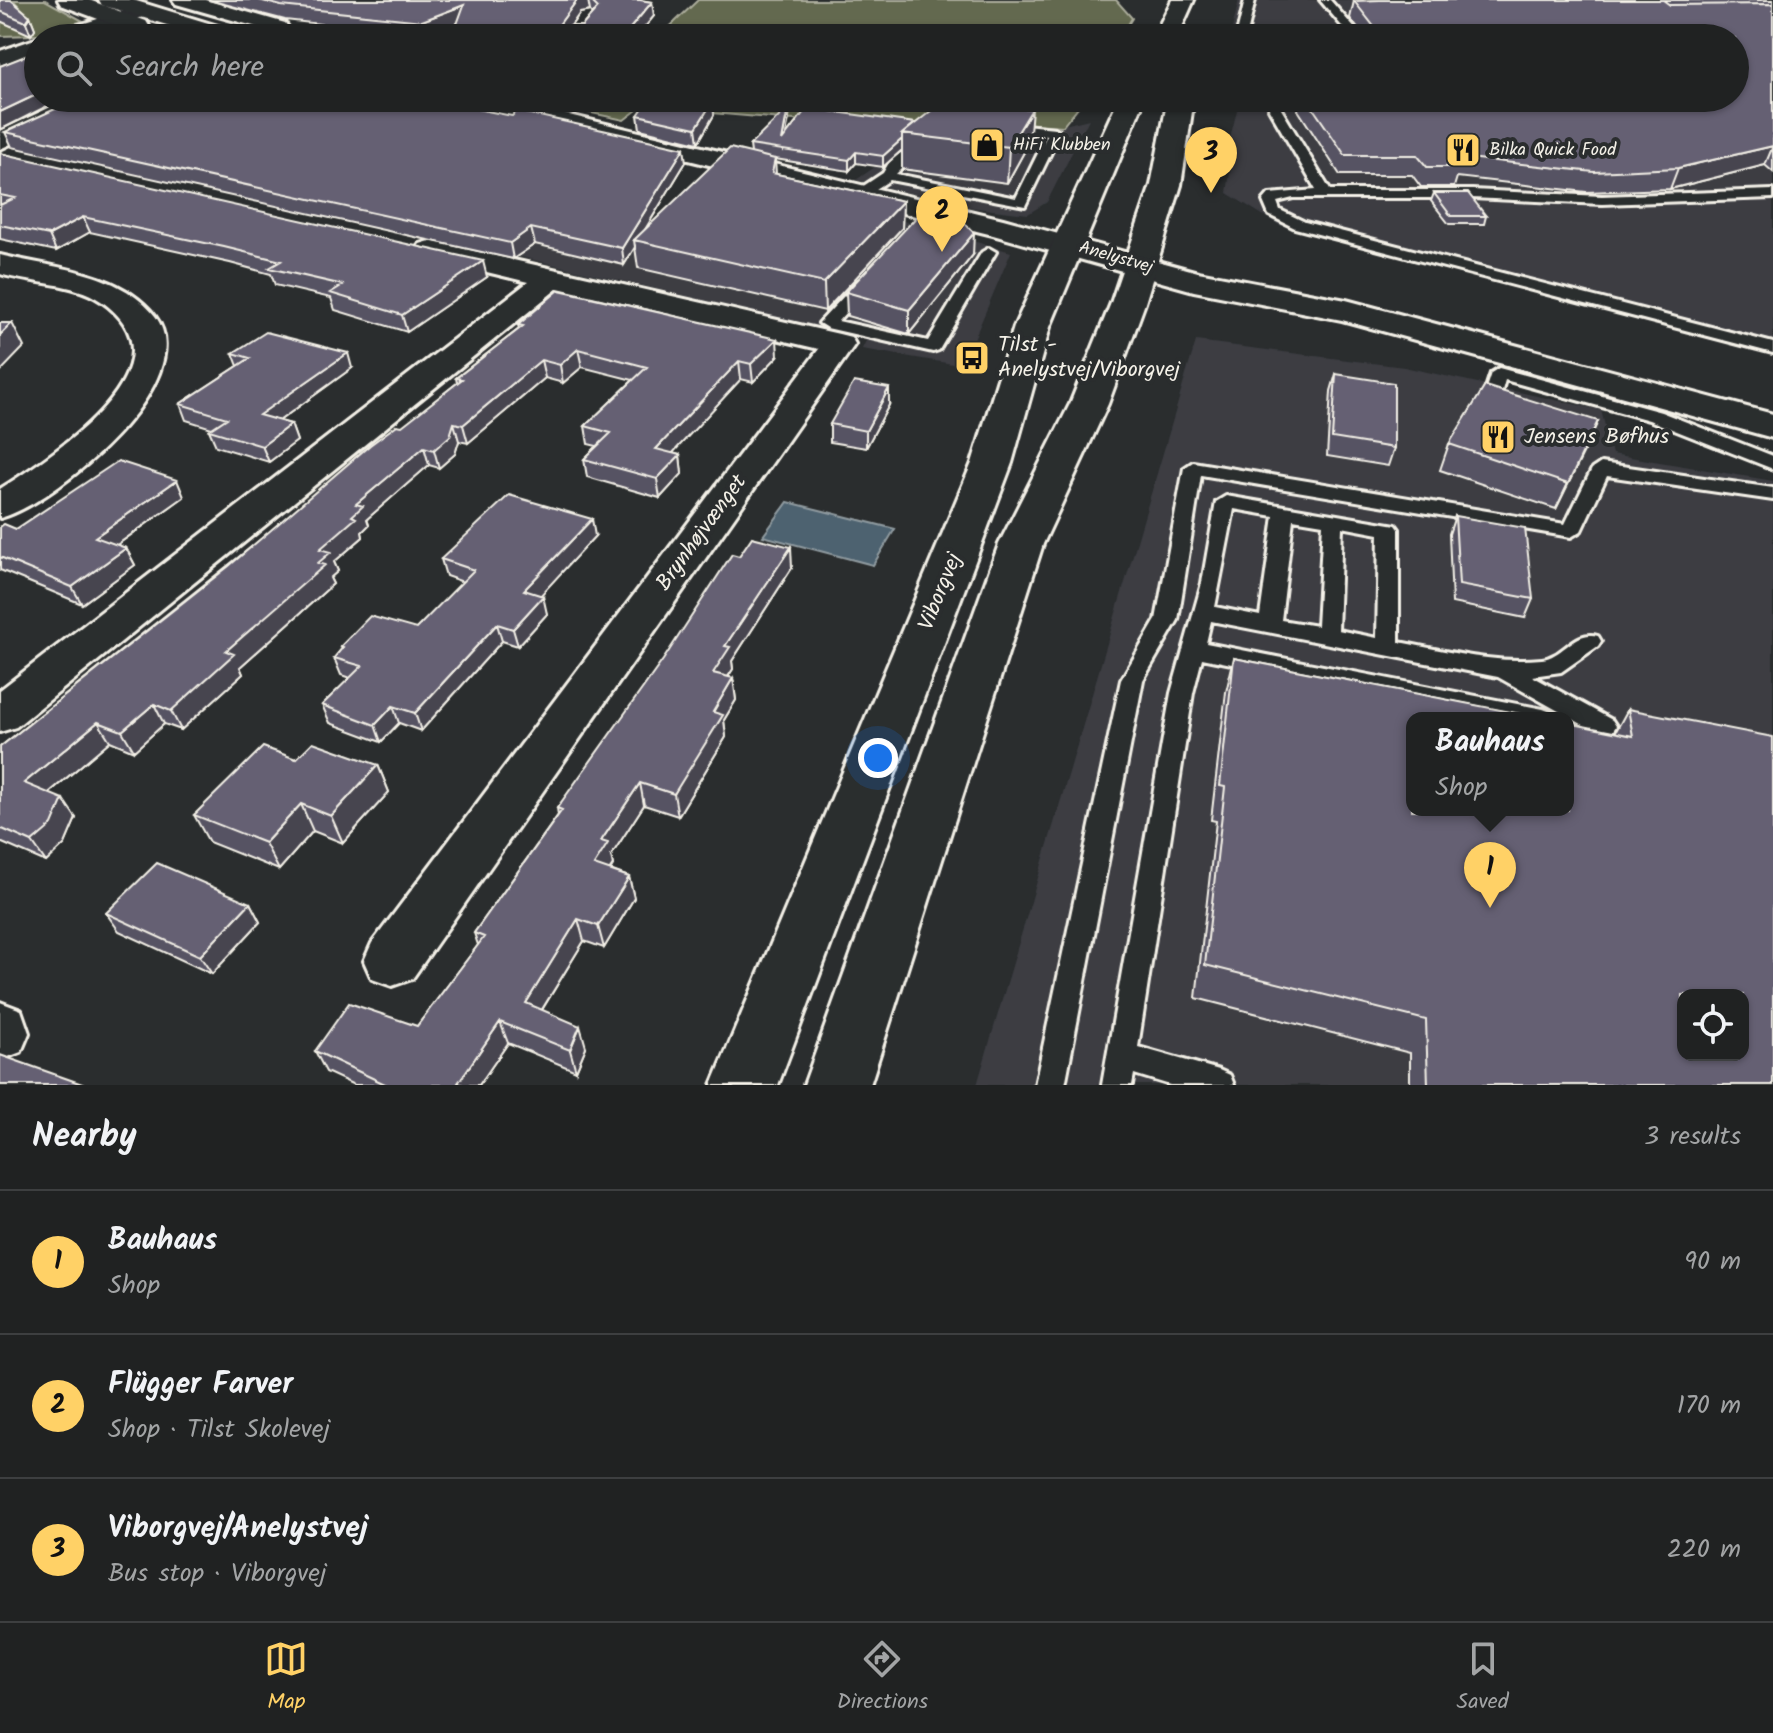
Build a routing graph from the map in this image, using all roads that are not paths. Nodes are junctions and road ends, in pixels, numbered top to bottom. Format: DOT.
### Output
graph roads {
  1 [pos="69,0"];
  2 [pos="183,0"];
  3 [pos="1183,0"];
  4 [pos="1250,0"];
  5 [pos="1325,0"];
  6 [pos="113,10"];
  7 [pos="85,24"];
  8 [pos="146,24"];
  9 [pos="182,24"];
  10 [pos="267,24"];
  11 [pos="1172,24"];
  12 [pos="1244,24"];
  13 [pos="1346,24"];
  14 [pos="24,49"];
  15 [pos="0,58"];
  16 [pos="60,112"];
  17 [pos="553,112"];
  18 [pos="1126,112"];
  19 [pos="1179,112"];
  20 [pos="1277,112"];
  21 [pos="993,127"];
  22 [pos="937,130"];
  23 [pos="0,141"];
  24 [pos="888,176"];
  25 [pos="860,193"];
  26 [pos="1325,193"];
  27 [pos="1773,194"];
  28 [pos="399,243"];
  29 [pos="1067,244"];
  30 [pos="989,252"];
  31 [pos="1142,258"];
  32 [pos="0,264"];
  33 [pos="870,276"];
  34 [pos="553,277"];
  35 [pos="1773,348"];
  36 [pos="1773,395"];
  37 [pos="1523,406"];
  38 [pos="1773,426"];
  39 [pos="1773,463"];
  40 [pos="1773,494"];
  41 [pos="0,506"];
  42 [pos="1284,512"];
  43 [pos="1333,520"];
  44 [pos="1203,612"];
  45 [pos="1270,625"];
  46 [pos="1327,636"];
  47 [pos="1590,641"];
  48 [pos="1388,648"];
  49 [pos="1196,649"];
  50 [pos="1504,670"];
  51 [pos="1513,712"];
  52 [pos="0,715"];
  53 [pos="1574,722"];
  54 [pos="1604,726"];
  55 [pos="1632,732"];
  56 [pos="392,961"];
  57 [pos="1120,1071"];
  58 [pos="745,1085"];
  59 [pos="837,1085"];
  60 [pos="1050,1085"];
  61 [pos="1219,1085"];
  1 -- 6 [label="main road"];
  2 -- 10 [label="street"];
  3 -- 11 [label="main road"];
  4 -- 12 [label="lane"];
  5 -- 13 [label="lane"];
  6 -- 7 [label="street"];
  6 -- 8 [label="main road"];
  6 -- 9 [label="main road"];
  14 -- 15 [label="street"];
  16 -- 23 [label="street"];
  17 -- 25 [label="main road, Anelystvej"];
  18 -- 29 [label="main road, Viborgvej"];
  19 -- 31 [label="main road"];
  20 -- 26 [label="lane"];
  21 -- 24 [label="lane"];
  22 -- 24 [label="lane"];
  24 -- 25 [label="lane"];
  25 -- 29 [label="main road, Anelystvej"];
  26 -- 27 [label="lane"];
  26 -- 35 [label="lane"];
  28 -- 34 [label="street, Brynhøjvænget"];
  29 -- 31 [label="main road, Anelystvej"];
  29 -- 58 [label="main road, Viborgvej"];
  30 -- 33 [label="lane"];
  31 -- 36 [label="main road, Anelystvej"];
  31 -- 38 [label="main road, Anelystvej"];
  31 -- 59 [label="main road"];
  32 -- 41 [label="street"];
  34 -- 52 [label="street"];
  34 -- 56 [label="street, Brynhøjvænget"];
  37 -- 39 [label="lane"];
  40 -- 60 [label="lane"];
  42 -- 43 [label="lane"];
  42 -- 44 [label="lane"];
  42 -- 45 [label="lane"];
  43 -- 46 [label="lane"];
  43 -- 48 [label="lane"];
  44 -- 45 [label="lane"];
  44 -- 49 [label="lane"];
  45 -- 46 [label="lane"];
  46 -- 48 [label="lane"];
  47 -- 50 [label="lane"];
  48 -- 50 [label="lane"];
  49 -- 51 [label="lane"];
  49 -- 57 [label="lane"];
  50 -- 54 [label="lane"];
  53 -- 54 [label="lane"];
  54 -- 55 [label="lane"];
  57 -- 61 [label="lane"];
}
